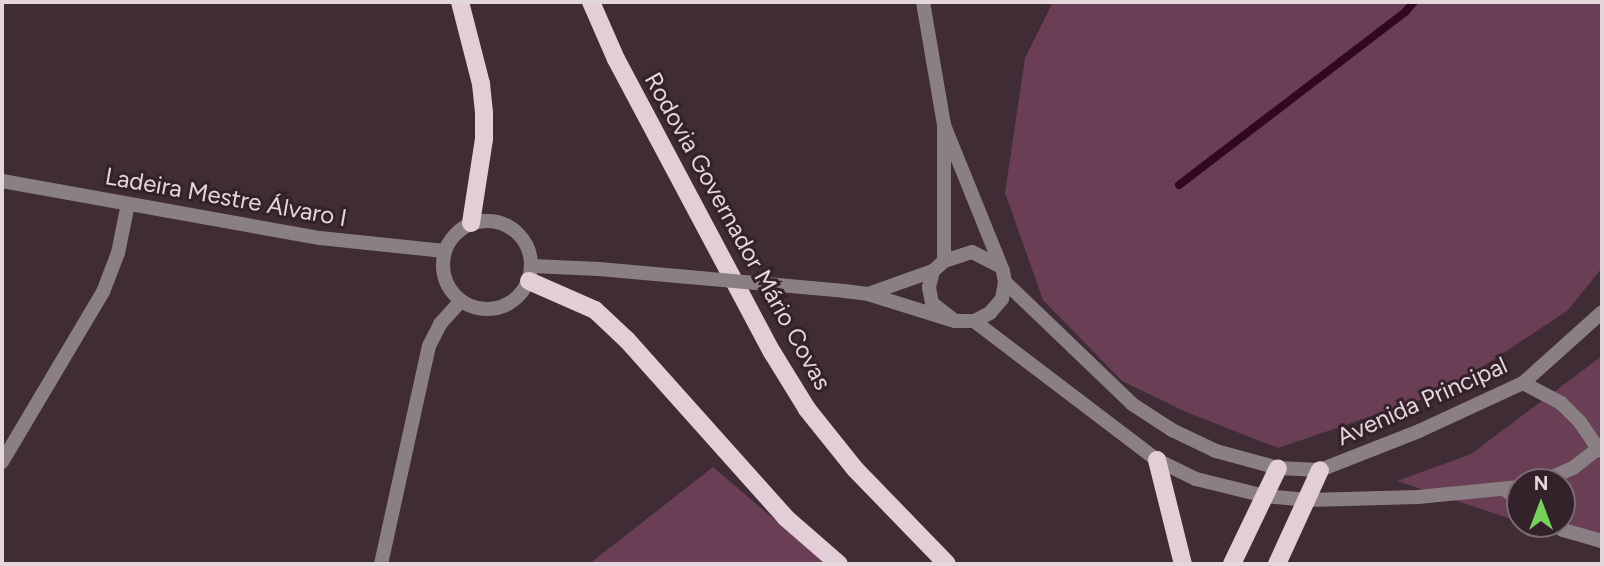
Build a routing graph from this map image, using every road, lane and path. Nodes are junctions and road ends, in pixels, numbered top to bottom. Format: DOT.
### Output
graph roads {
  1 [pos="460,2"];
  2 [pos="591,2"];
  3 [pos="923,2"];
  4 [pos="944,125"];
  5 [pos="2,181"];
  6 [pos="128,204"];
  7 [pos="471,223"];
  8 [pos="444,251"];
  9 [pos="944,261"];
  10 [pos="1000,266"];
  11 [pos="933,271"];
  12 [pos="531,273"];
  13 [pos="1005,282"];
  14 [pos="868,294"];
  15 [pos="461,301"];
  16 [pos="1602,312"];
  17 [pos="955,321"];
  18 [pos="974,321"];
  19 [pos="1523,383"];
  20 [pos="1601,450"];
  21 [pos="1157,460"];
  22 [pos="2,462"];
  23 [pos="1278,468"];
  24 [pos="1573,468"];
  25 [pos="1320,470"];
  26 [pos="1506,488"];
  27 [pos="1265,496"];
  28 [pos="1309,500"];
  29 [pos="1576,534"];
  30 [pos="1602,541"];
  31 [pos="381,564"];
  32 [pos="839,564"];
  33 [pos="947,564"];
  34 [pos="1183,564"];
  35 [pos="1232,564"];
  36 [pos="1277,564"];
  1 -- 7 [label="main road"];
  2 -- 33 [label="main road, Rodovia Governador Mário Covas"];
  3 -- 4 [label="street"];
  4 -- 9 [label="street"];
  4 -- 10 [label="street"];
  5 -- 6 [label="street, Ladeira Mestre Álvaro I"];
  6 -- 8 [label="street, Ladeira Mestre Álvaro I"];
  6 -- 22 [label="street"];
  7 -- 8 [label="street"];
  7 -- 12 [label="street"];
  8 -- 15 [label="street"];
  9 -- 10 [label="street"];
  9 -- 11 [label="street"];
  10 -- 13 [label="street"];
  11 -- 14 [label="street"];
  11 -- 17 [label="street"];
  12 -- 14 [label="street, bridge"];
  12 -- 15 [label="street"];
  12 -- 32 [label="main road"];
  13 -- 18 [label="street"];
  13 -- 23 [label="street"];
  14 -- 17 [label="street"];
  15 -- 31 [label="street"];
  16 -- 19 [label="street, Avenida Principal"];
  17 -- 18 [label="street"];
  18 -- 21 [label="street"];
  19 -- 20 [label="street"];
  19 -- 25 [label="street, Avenida Principal"];
  20 -- 24 [label="street"];
  21 -- 27 [label="street"];
  21 -- 34 [label="main road"];
  23 -- 25 [label="street"];
  23 -- 27 [label="main road"];
  25 -- 28 [label="main road"];
  26 -- 28 [label="street"];
  27 -- 28 [label="street"];
  27 -- 35 [label="main road"];
  28 -- 36 [label="main road"];
  29 -- 30 [label="street"];
}
